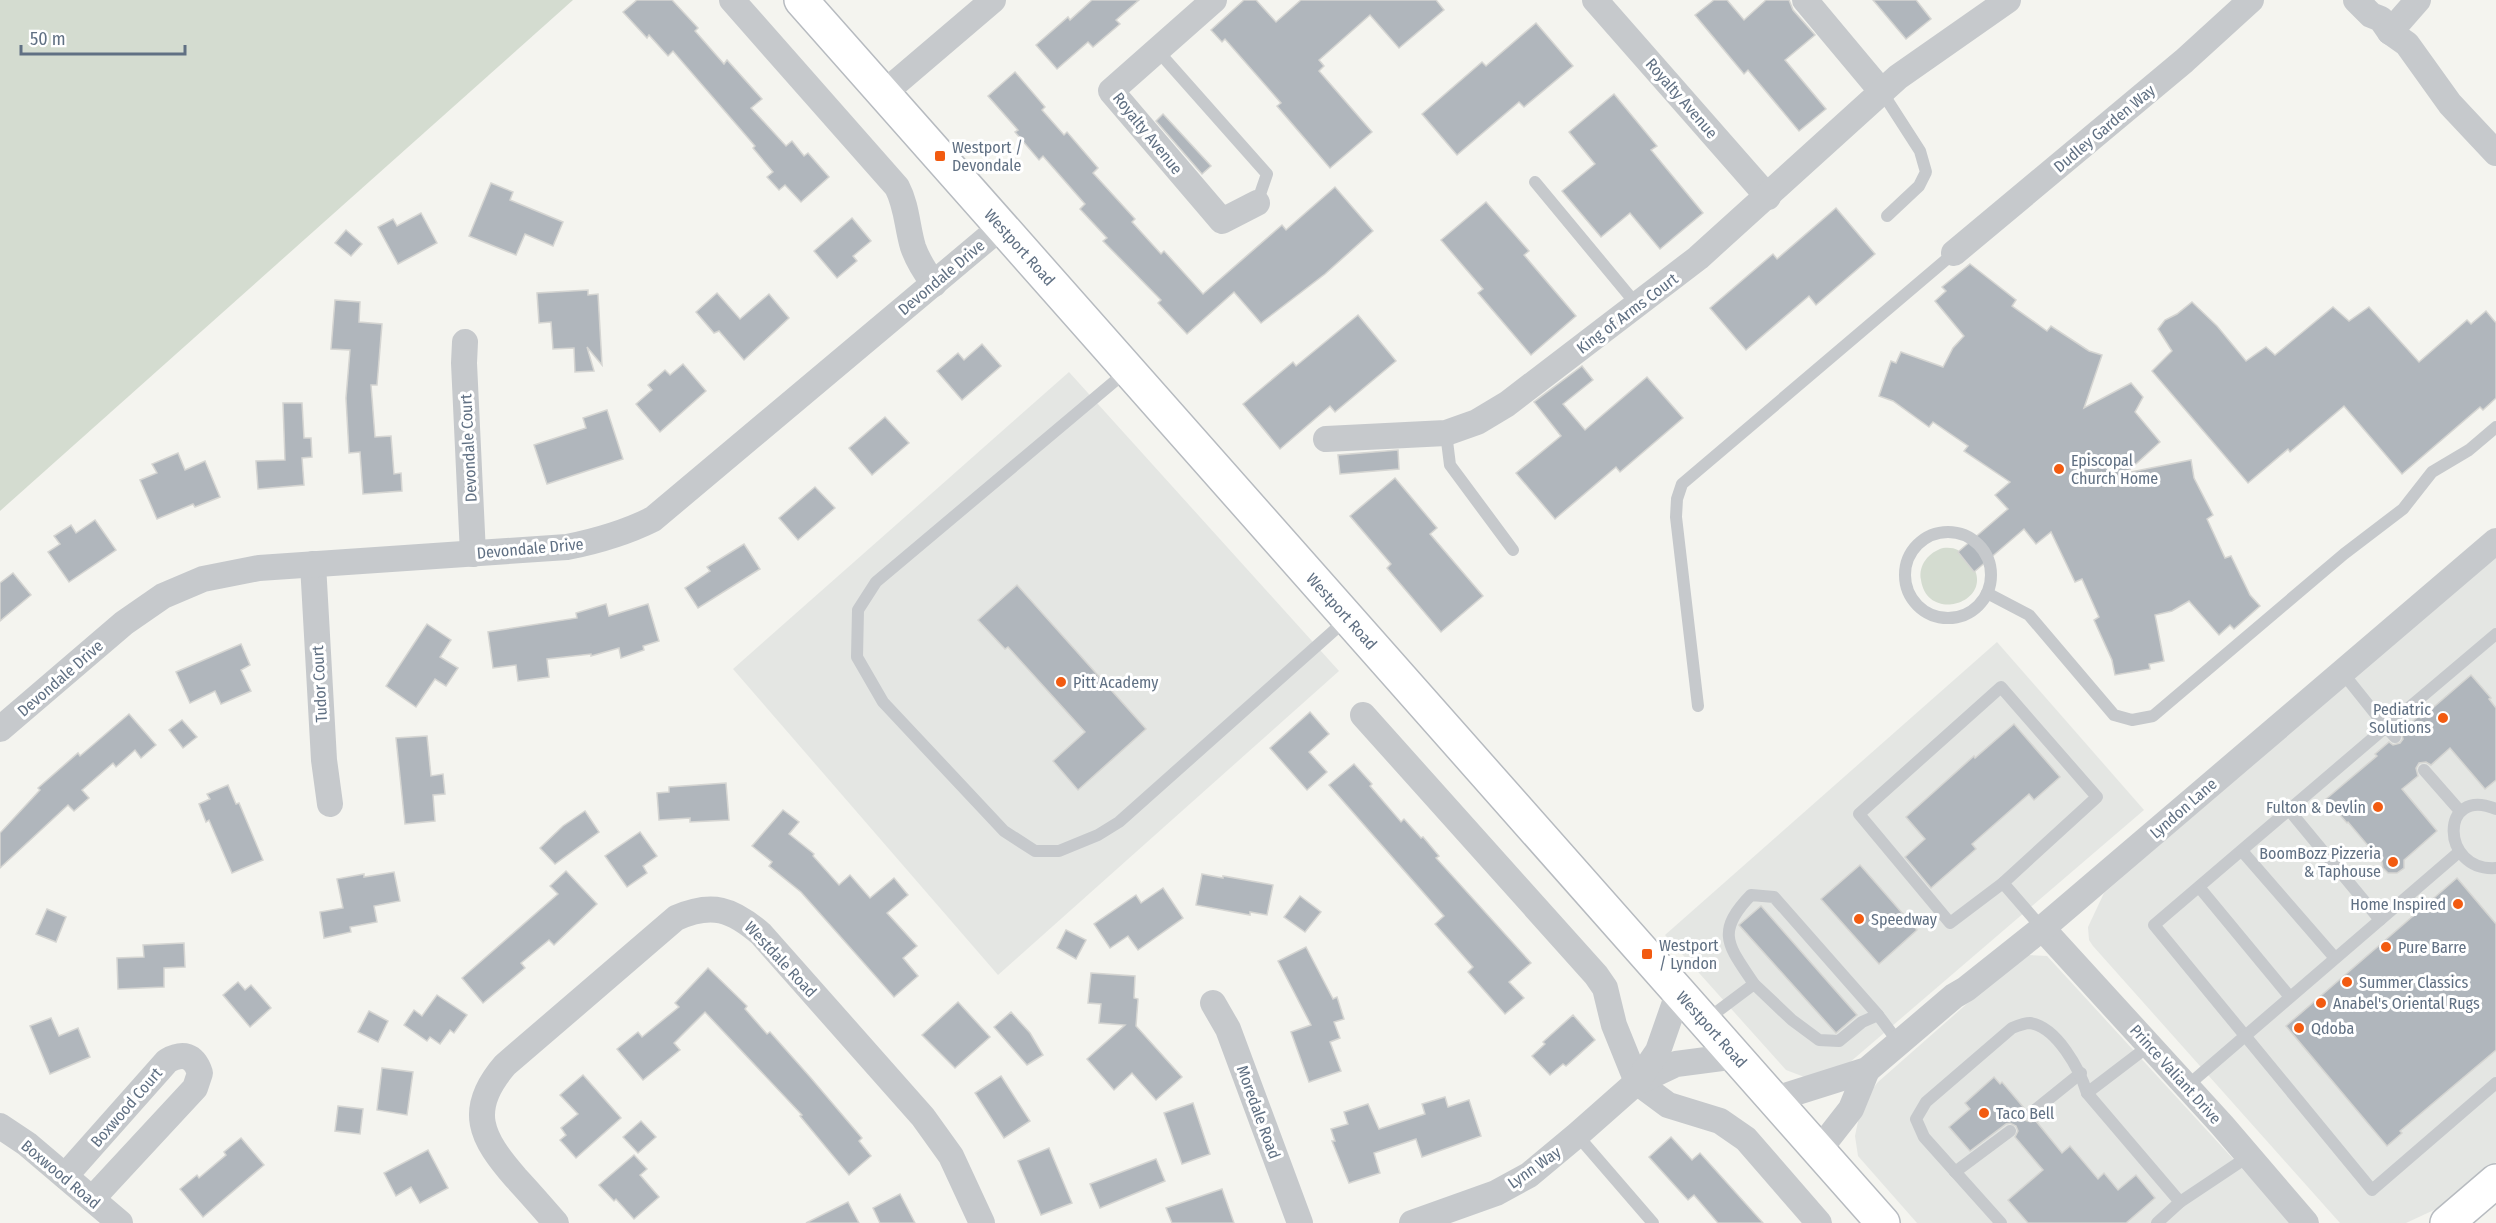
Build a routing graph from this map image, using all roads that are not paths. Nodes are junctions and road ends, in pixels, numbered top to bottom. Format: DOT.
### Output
graph roads {
  1 [pos="732,0"];
  2 [pos="801,0"];
  3 [pos="993,0"];
  4 [pos="1214,0"];
  5 [pos="1595,0"];
  6 [pos="1805,0"];
  7 [pos="2008,0"];
  8 [pos="2251,0"];
  9 [pos="2355,0"];
  10 [pos="2418,0"];
  11 [pos="2390,32"];
  12 [pos="1157,50"];
  13 [pos="1882,92"];
  14 [pos="884,93"];
  15 [pos="2496,153"];
  16 [pos="1536,182"];
  17 [pos="1768,197"];
  18 [pos="1257,203"];
  19 [pos="1887,216"];
  20 [pos="1002,226"];
  21 [pos="1954,254"];
  22 [pos="934,284"];
  23 [pos="1637,305"];
  24 [pos="465,342"];
  25 [pos="1129,369"];
  26 [pos="2496,427"];
  27 [pos="1446,433"];
  28 [pos="1326,439"];
  29 [pos="2496,541"];
  30 [pos="1513,550"];
  31 [pos="473,554"];
  32 [pos="313,564"];
  33 [pos="1987,593"];
  34 [pos="1348,618"];
  35 [pos="2492,638"];
  36 [pos="2496,652"];
  37 [pos="2342,672"];
  38 [pos="1698,706"];
  39 [pos="1363,716"];
  40 [pos="2386,727"];
  41 [pos="0,729"];
  42 [pos="2395,737"];
  43 [pos="2424,770"];
  44 [pos="330,804"];
  45 [pos="2496,809"];
  46 [pos="2289,810"];
  47 [pos="2460,811"];
  48 [pos="2242,851"];
  49 [pos="2459,852"];
  50 [pos="2496,868"];
  51 [pos="2003,883"];
  52 [pos="2199,887"];
  53 [pos="2380,920"];
  54 [pos="2042,928"];
  55 [pos="2335,958"];
  56 [pos="1754,984"];
  57 [pos="1679,991"];
  58 [pos="2290,997"];
  59 [pos="1213,1003"];
  60 [pos="1878,1015"];
  61 [pos="1705,1021"];
  62 [pos="2244,1037"];
  63 [pos="1899,1043"];
  64 [pos="2150,1045"];
  65 [pos="1737,1056"];
  66 [pos="1867,1070"];
  67 [pos="2081,1073"];
  68 [pos="1637,1082"];
  69 [pos="2496,1083"];
  70 [pos="2187,1086"];
  71 [pos="2087,1093"];
  72 [pos="1774,1099"];
  73 [pos="2030,1114"];
  74 [pos="0,1126"];
  75 [pos="2010,1131"];
  76 [pos="1577,1135"];
  77 [pos="1819,1150"];
  78 [pos="2249,1156"];
  79 [pos="1955,1172"];
  80 [pos="65,1176"];
  81 [pos="2496,1181"];
  82 [pos="92,1199"];
  83 [pos="2180,1202"];
  84 [pos="120,1223"];
  85 [pos="556,1223"];
  86 [pos="982,1223"];
  87 [pos="1300,1223"];
  88 [pos="1412,1223"];
  89 [pos="1653,1223"];
  90 [pos="1819,1223"];
  91 [pos="1882,1223"];
  92 [pos="2001,1223"];
  93 [pos="2157,1223"];
  94 [pos="2306,1223"];
  95 [pos="2448,1223"];
  1 -- 22 [label="street"];
  2 -- 14 [label="main road, Westport Road"];
  3 -- 14 [label="street"];
  4 -- 12 [label="street, Royalty Avenue"];
  5 -- 17 [label="street, Royalty Avenue"];
  6 -- 13 [label="street"];
  7 -- 13 [label="street, King of Arms Court"];
  8 -- 21 [label="street, Dudley Garden Way"];
  9 -- 11 [label="street"];
  10 -- 11 [label="street"];
  11 -- 15 [label="street"];
  12 -- 18 [label="lane"];
  12 -- 18 [label="street, Royalty Avenue"];
  13 -- 17 [label="street, King of Arms Court"];
  13 -- 19 [label="lane"];
  14 -- 20 [label="main road, Westport Road"];
  16 -- 23 [label="lane"];
  17 -- 23 [label="street, King of Arms Court"];
  20 -- 22 [label="street, Devondale Drive"];
  20 -- 25 [label="main road, Westport Road"];
  21 -- 38 [label="lane"];
  22 -- 31 [label="street, Devondale Drive"];
  23 -- 27 [label="street, King of Arms Court"];
  24 -- 31 [label="street, Devondale Court"];
  25 -- 34 [label="main road, Westport Road"];
  25 -- 34 [label="lane"];
  26 -- 33 [label="lane"];
  27 -- 28 [label="street, King of Arms Court"];
  27 -- 30 [label="lane"];
  29 -- 37 [label="street, Lyndon Lane"];
  31 -- 32 [label="street, Devondale Drive"];
  32 -- 41 [label="street, Devondale Drive"];
  32 -- 44 [label="street, Tudor Court"];
  33 -- 33 [label="lane"];
  34 -- 57 [label="main road, Westport Road"];
  35 -- 36 [label="lane"];
  35 -- 40 [label="lane"];
  37 -- 40 [label="lane"];
  37 -- 54 [label="street, Lyndon Lane"];
  39 -- 68 [label="street"];
  40 -- 42 [label="lane"];
  40 -- 46 [label="lane"];
  43 -- 47 [label="lane"];
  45 -- 47 [label="lane"];
  46 -- 48 [label="lane"];
  46 -- 53 [label="lane"];
  47 -- 49 [label="lane"];
  48 -- 52 [label="lane"];
  48 -- 55 [label="lane"];
  49 -- 50 [label="lane"];
  49 -- 53 [label="lane"];
  51 -- 51 [label="lane"];
  51 -- 54 [label="lane"];
  52 -- 58 [label="lane"];
  52 -- 62 [label="lane"];
  53 -- 55 [label="lane"];
  54 -- 63 [label="street, Lyndon Lane"];
  54 -- 64 [label="street, Prince Valiant Drive"];
  55 -- 58 [label="lane"];
  56 -- 60 [label="lane"];
  56 -- 60 [label="lane"];
  56 -- 61 [label="lane"];
  57 -- 61 [label="main road, Westport Road"];
  57 -- 68 [label="street, Lynn Way"];
  58 -- 62 [label="lane"];
  59 -- 87 [label="street, Moredale Road"];
  60 -- 63 [label="lane"];
  61 -- 65 [label="main road, Westport Road"];
  62 -- 69 [label="lane"];
  62 -- 70 [label="lane"];
  63 -- 66 [label="street, Lyndon Lane"];
  64 -- 70 [label="street, Prince Valiant Drive"];
  64 -- 71 [label="lane"];
  65 -- 68 [label="street, Lynn Way"];
  65 -- 72 [label="main road, Westport Road"];
  66 -- 72 [label="street, Lyndon Lane"];
  66 -- 77 [label="street, Lyndon Lane"];
  67 -- 71 [label="lane"];
  67 -- 73 [label="lane"];
  67 -- 79 [label="lane"];
  68 -- 76 [label="street, Lynn Way"];
  68 -- 90 [label="street"];
  70 -- 78 [label="street, Prince Valiant Drive"];
  71 -- 83 [label="lane"];
  72 -- 77 [label="main road, Westport Road"];
  74 -- 80 [label="street, Boxwood Road"];
  75 -- 79 [label="lane"];
  76 -- 88 [label="street, Lynn Way"];
  76 -- 89 [label="lane"];
  77 -- 91 [label="main road, Westport Road"];
  78 -- 83 [label="lane"];
  78 -- 94 [label="street, Prince Valiant Drive"];
  79 -- 92 [label="lane"];
  80 -- 82 [label="street, Boxwood Road"];
  80 -- 82 [label="street, Boxwood Court"];
  81 -- 95 [label="main road"];
  82 -- 84 [label="street, Boxwood Road"];
  83 -- 93 [label="lane"];
  85 -- 86 [label="street, Westdale Road"];
}
